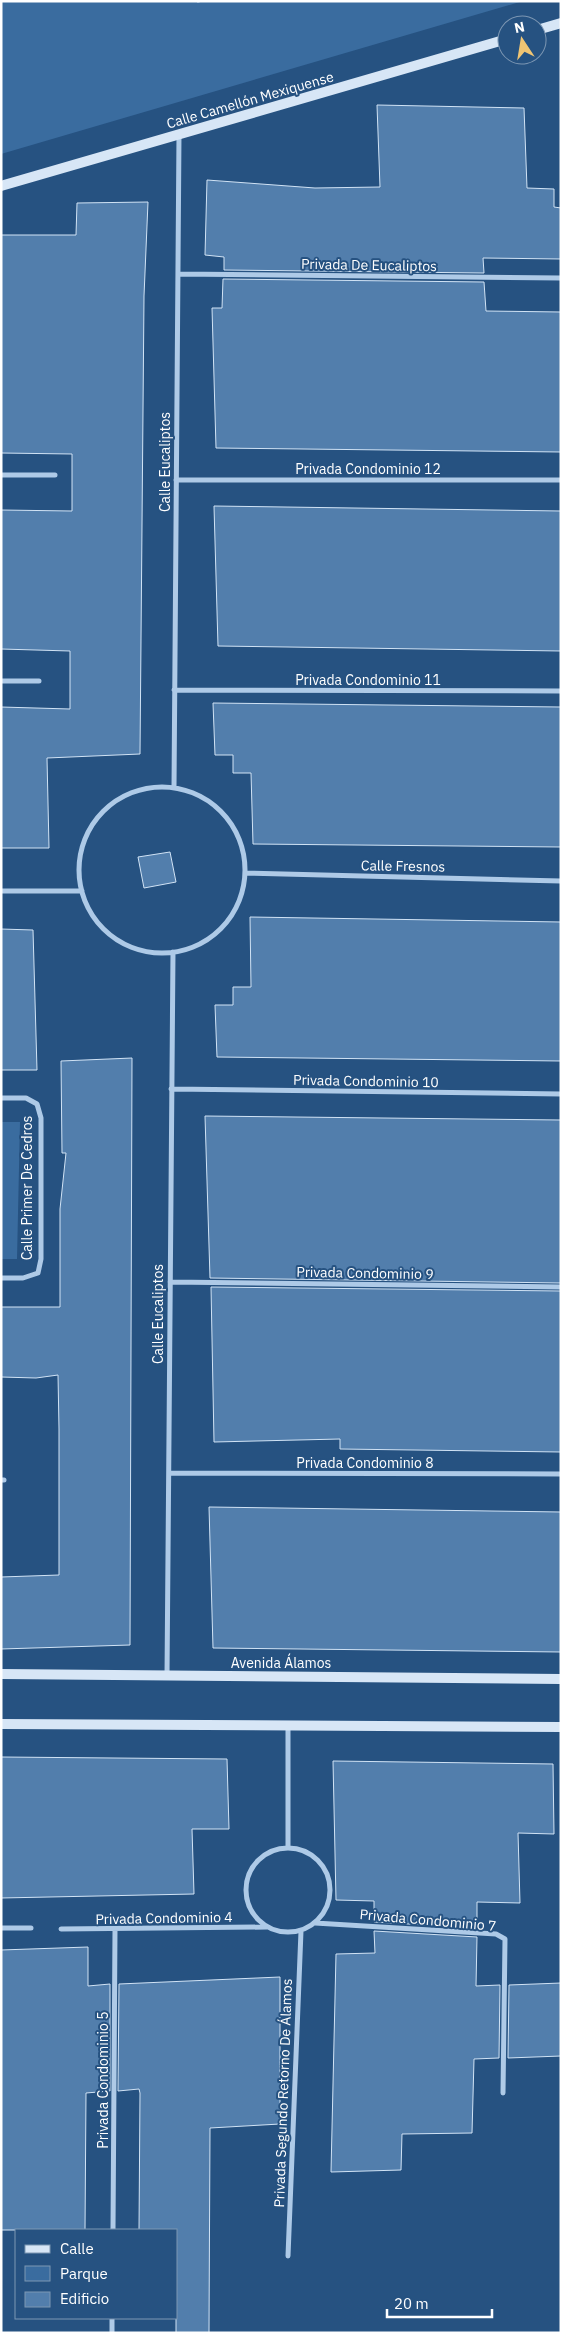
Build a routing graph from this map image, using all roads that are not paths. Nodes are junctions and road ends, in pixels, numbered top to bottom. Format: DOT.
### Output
graph roads {
  1 [pos="561,23"];
  2 [pos="547,27"];
  3 [pos="497,42"];
  4 [pos="179,135"];
  5 [pos="1,186"];
  6 [pos="178,274"];
  7 [pos="561,278"];
  8 [pos="1,475"];
  9 [pos="55,475"];
  10 [pos="176,480"];
  11 [pos="561,480"];
  12 [pos="1,681"];
  13 [pos="39,681"];
  14 [pos="174,690"];
  15 [pos="561,692"];
  16 [pos="174,788"];
  17 [pos="245,873"];
  18 [pos="561,881"];
  19 [pos="1,891"];
  20 [pos="82,891"];
  21 [pos="173,952"];
  22 [pos="172,1089"];
  23 [pos="561,1094"];
  24 [pos="1,1098"];
  25 [pos="1,1278"];
  26 [pos="170,1282"];
  27 [pos="561,1287"];
  28 [pos="169,1473"];
  29 [pos="561,1474"];
  30 [pos="1,1674"];
  31 [pos="167,1676"];
  32 [pos="561,1679"];
  33 [pos="1,1724"];
  34 [pos="288,1725"];
  35 [pos="561,1727"];
  36 [pos="288,1848"];
  37 [pos="315,1923"];
  38 [pos="1,1928"];
  39 [pos="30,1928"];
  40 [pos="268,1928"];
  41 [pos="61,1929"];
  42 [pos="115,1930"];
  43 [pos="301,1930"];
  44 [pos="503,2093"];
  45 [pos="113,2229"];
  46 [pos="288,2256"];
  47 [pos="112,2319"];
  48 [pos="112,2333"];
  1 -- 2 [label="street"];
  3 -- 4 [label="street, Calle Camellón Mexiquense"];
  4 -- 5 [label="street, Calle Camellón Mexiquense"];
  4 -- 6 [label="street, Calle Eucaliptos"];
  6 -- 7 [label="street, Privada De Eucaliptos"];
  6 -- 10 [label="street, Calle Eucaliptos"];
  8 -- 9 [label="street"];
  10 -- 11 [label="street, Privada Condominio 12"];
  10 -- 14 [label="street, Calle Eucaliptos"];
  12 -- 13 [label="street"];
  14 -- 15 [label="street, Privada Condominio 11"];
  14 -- 16 [label="street, Calle Eucaliptos"];
  16 -- 17 [label="street"];
  16 -- 20 [label="street"];
  17 -- 18 [label="street, Calle Fresnos"];
  17 -- 21 [label="street"];
  19 -- 20 [label="street"];
  20 -- 21 [label="street"];
  21 -- 22 [label="street, Calle Eucaliptos"];
  22 -- 23 [label="street, Privada Condominio 10"];
  22 -- 26 [label="street, Calle Eucaliptos"];
  24 -- 25 [label="street, Calle Primer De Cedros"];
  26 -- 27 [label="street, Privada Condominio 9"];
  26 -- 28 [label="street, Calle Eucaliptos"];
  28 -- 29 [label="street, Privada Condominio 8"];
  28 -- 31 [label="street, Calle Eucaliptos"];
  30 -- 31 [label="street, Avenida Álamos"];
  31 -- 32 [label="street, Avenida Álamos"];
  33 -- 34 [label="street"];
  34 -- 35 [label="street"];
  34 -- 36 [label="street"];
  36 -- 37 [label="street"];
  36 -- 40 [label="street"];
  37 -- 43 [label="street"];
  37 -- 44 [label="street, Privada Condominio 7"];
  38 -- 39 [label="street"];
  40 -- 42 [label="street, Privada Condominio 4"];
  40 -- 43 [label="street"];
  41 -- 42 [label="street, Privada Condominio 4"];
  42 -- 45 [label="street, Privada Condominio 5"];
  43 -- 46 [label="street, Privada Segundo Retorno De Álamos"];
  47 -- 48 [label="street"];
}
